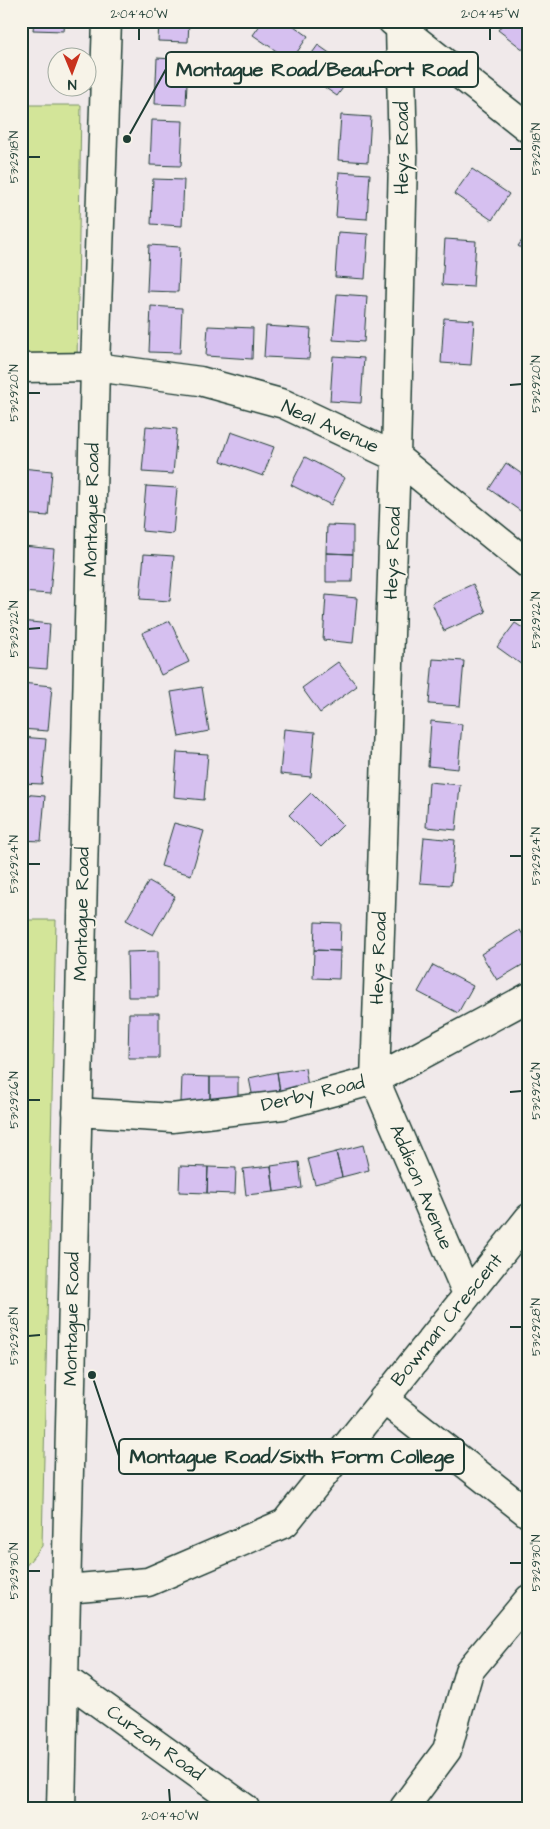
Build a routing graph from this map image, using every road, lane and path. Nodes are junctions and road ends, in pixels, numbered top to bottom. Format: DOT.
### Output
graph roads {
  1 [pos="107,21"];
  2 [pos="396,24"];
  3 [pos="529,129"];
  4 [pos="95,367"];
  5 [pos="21,368"];
  6 [pos="396,457"];
  7 [pos="529,564"];
  8 [pos="529,997"];
  9 [pos="375,1080"];
  10 [pos="77,1112"];
  11 [pos="529,1218"];
  12 [pos="467,1294"];
  13 [pos="383,1399"];
  14 [pos="529,1514"];
  15 [pos="66,1589"];
  16 [pos="529,1599"];
  17 [pos="64,1678"];
  18 [pos="61,1808"];
  19 [pos="245,1808"];
  20 [pos="404,1808"];
  1 -- 4 [label="street, Montague Road"];
  2 -- 3 [label="street"];
  2 -- 6 [label="street, Heys Road"];
  4 -- 5 [label="street, Neal Avenue"];
  4 -- 6 [label="street, Neal Avenue"];
  4 -- 10 [label="street, Montague Road"];
  6 -- 7 [label="street, Neal Avenue"];
  6 -- 9 [label="street, Heys Road"];
  8 -- 9 [label="street, Derby Road"];
  9 -- 10 [label="street, Derby Road"];
  9 -- 12 [label="street, Addison Avenue"];
  10 -- 15 [label="street, Montague Road"];
  11 -- 12 [label="street, Bowman Crescent"];
  12 -- 13 [label="street, Bowman Crescent"];
  13 -- 14 [label="street"];
  13 -- 15 [label="street, Bowman Crescent"];
  15 -- 17 [label="street, Montague Road"];
  16 -- 20 [label="street"];
  17 -- 18 [label="street, Montague Road"];
  17 -- 19 [label="street, Curzon Road"];
}
